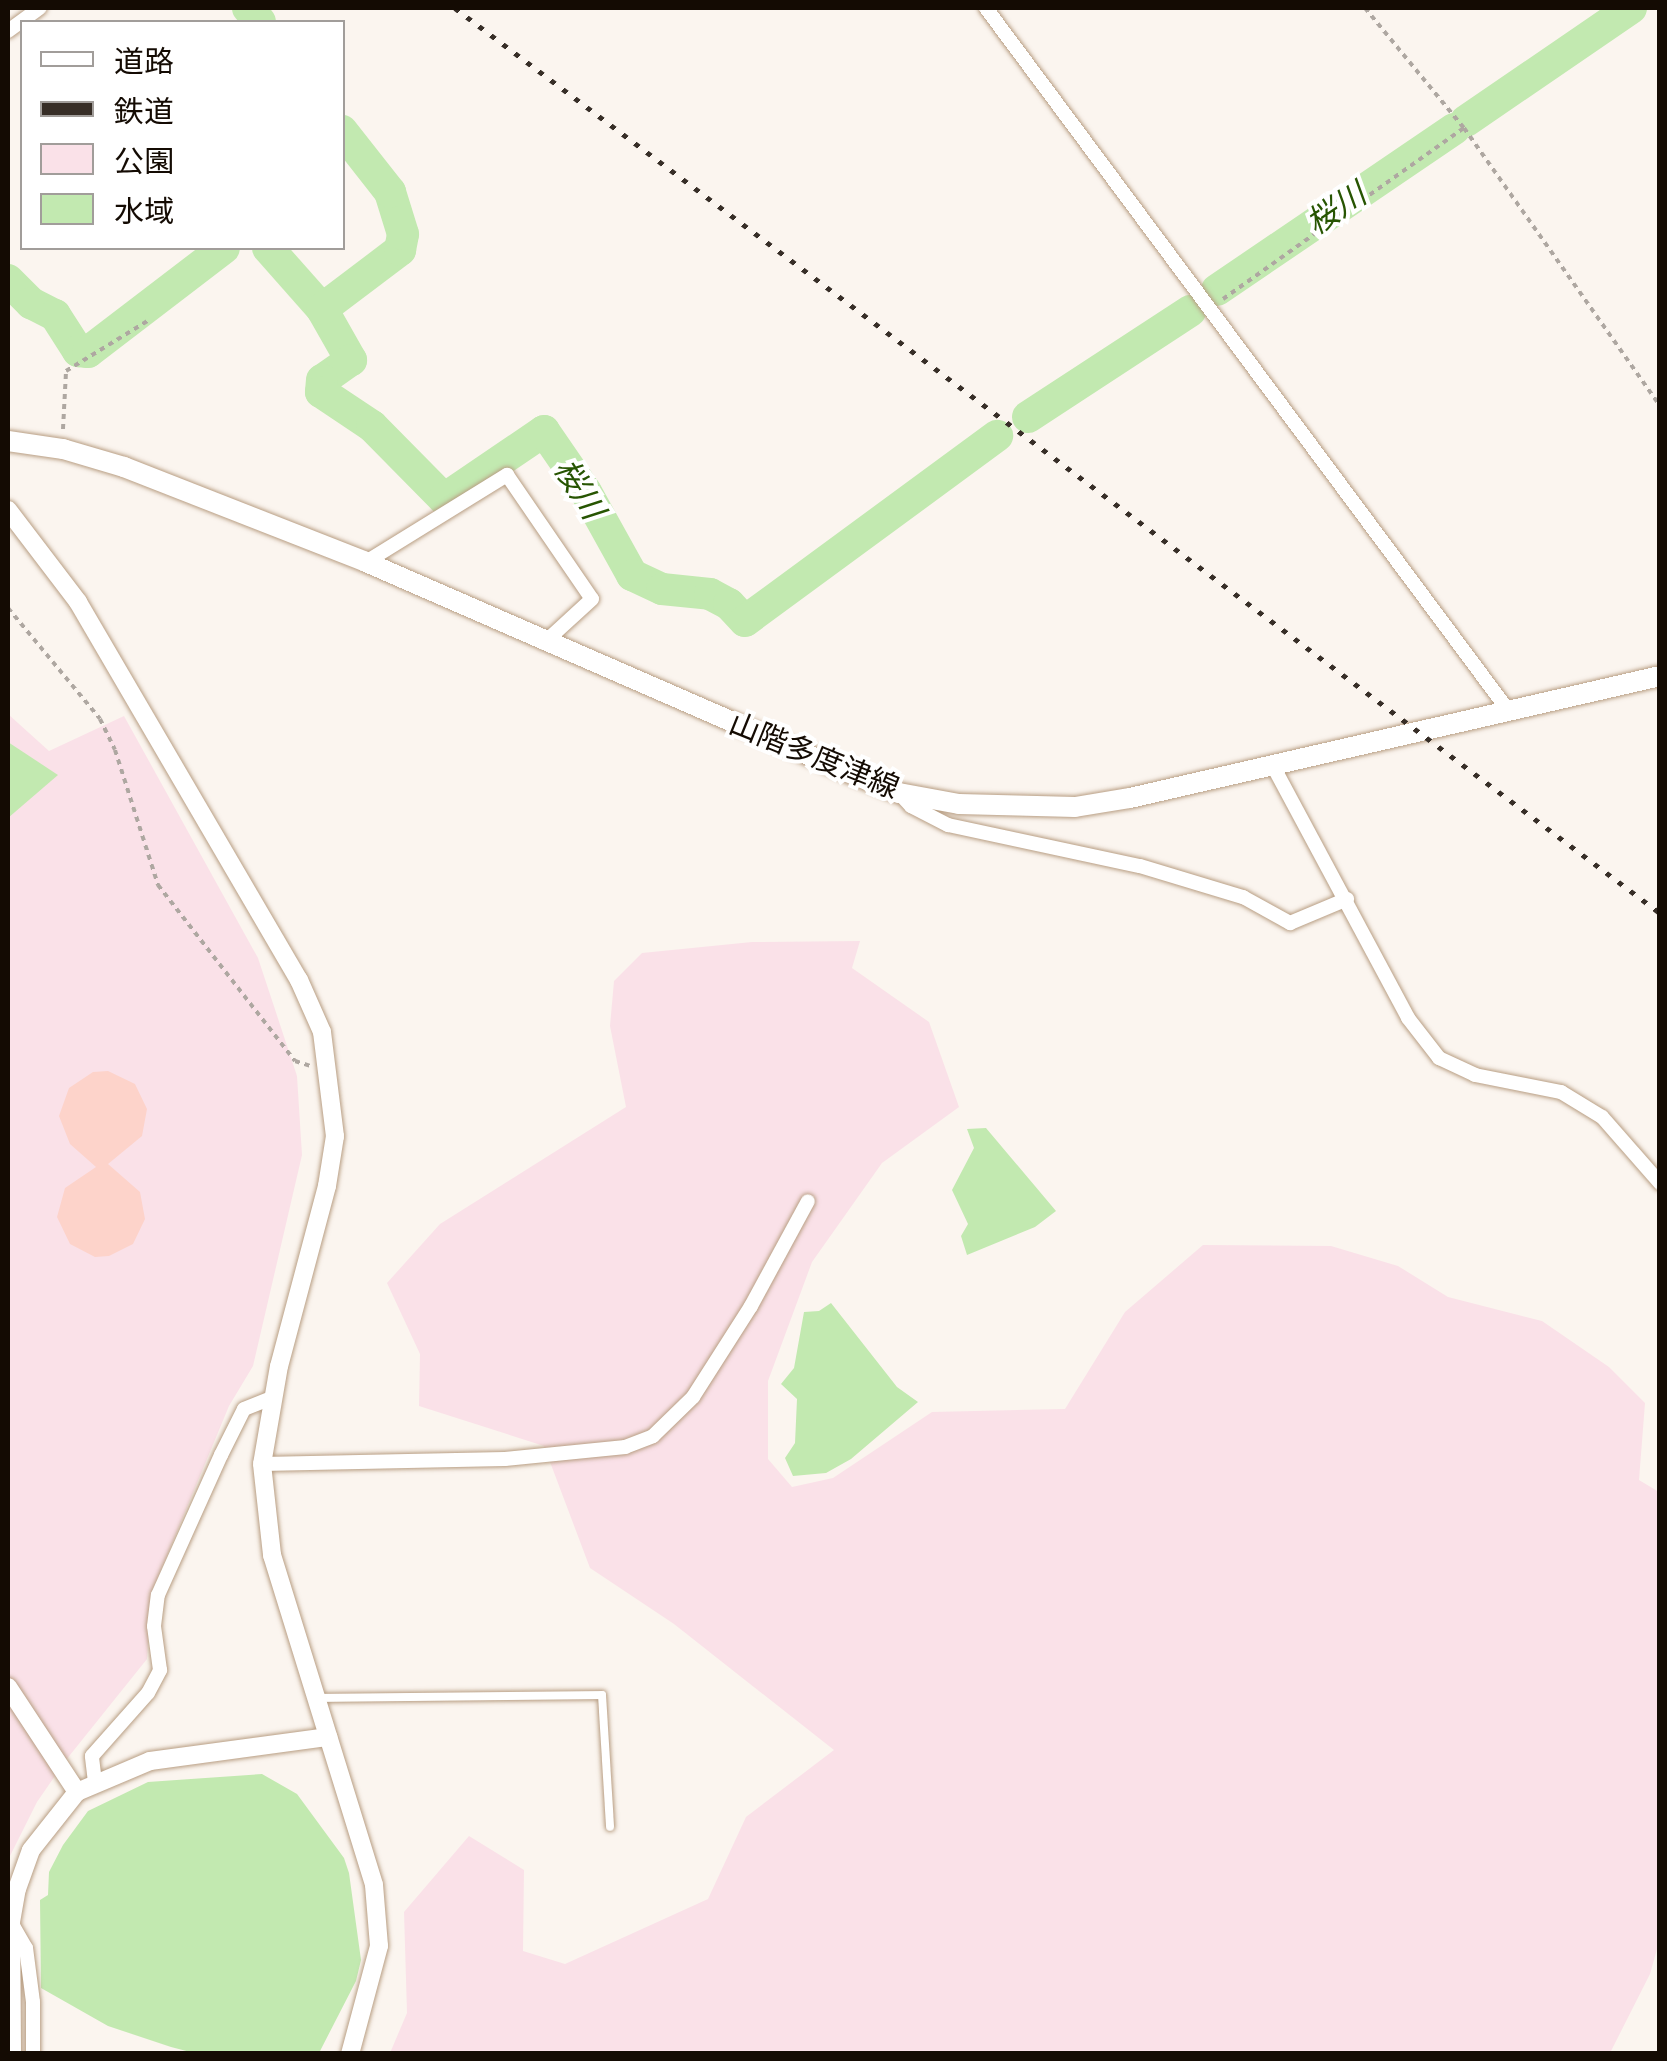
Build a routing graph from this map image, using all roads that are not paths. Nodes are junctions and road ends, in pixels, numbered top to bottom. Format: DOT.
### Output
graph roads {
  1 [pos="986,8"];
  2 [pos="8,440"];
  3 [pos="8,510"];
  4 [pos="366,562"];
  5 [pos="544,643"];
  6 [pos="1660,676"];
  7 [pos="1508,710"];
  8 [pos="1272,764"];
  9 [pos="899,793"];
  10 [pos="1347,899"];
  11 [pos="1660,1183"];
  12 [pos="808,1201"];
  13 [pos="273,1397"];
  14 [pos="262,1464"];
  15 [pos="8,1688"];
  16 [pos="316,1698"];
  17 [pos="328,1736"];
  18 [pos="96,1782"];
  19 [pos="77,1792"];
  20 [pos="610,1827"];
  21 [pos="10,1922"];
  22 [pos="12,2054"];
  23 [pos="33,2054"];
  24 [pos="350,2054"];
  1 -- 7 [label="street"];
  2 -- 4 [label="main road, 山階多度津線"];
  3 -- 13 [label="street"];
  4 -- 5 [label="main road, 山階多度津線"];
  4 -- 5 [label="street"];
  5 -- 9 [label="main road, 山階多度津線"];
  6 -- 7 [label="main road, 山階多度津線"];
  7 -- 8 [label="main road, 山階多度津線"];
  8 -- 9 [label="main road, 山階多度津線"];
  8 -- 10 [label="street"];
  9 -- 10 [label="street"];
  10 -- 11 [label="street"];
  12 -- 14 [label="street"];
  13 -- 14 [label="street"];
  13 -- 18 [label="street"];
  14 -- 16 [label="street"];
  15 -- 19 [label="street"];
  16 -- 17 [label="street"];
  16 -- 20 [label="lane"];
  17 -- 18 [label="street"];
  17 -- 24 [label="street"];
  18 -- 19 [label="street"];
  19 -- 21 [label="street"];
  21 -- 22 [label="street"];
  21 -- 23 [label="street"];
}
